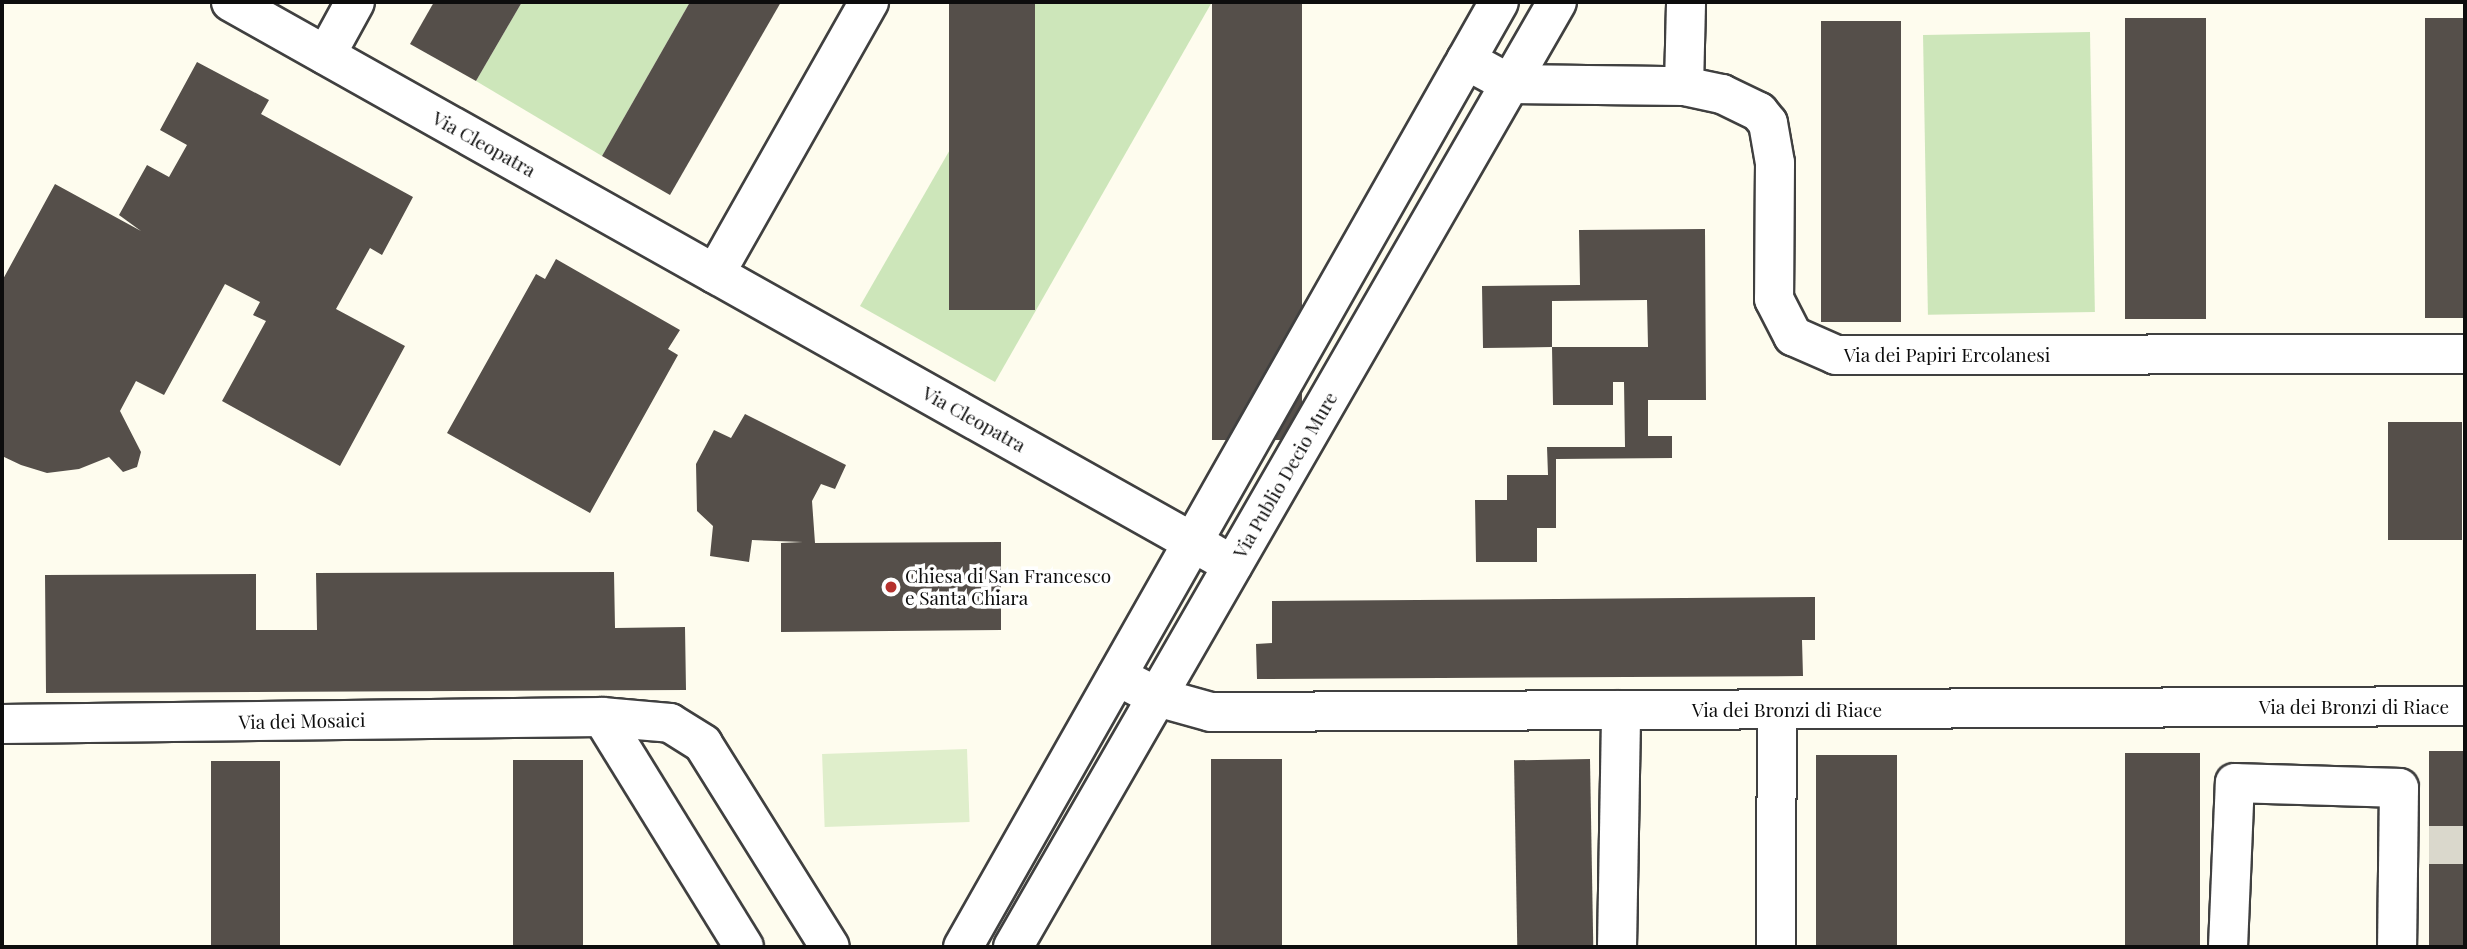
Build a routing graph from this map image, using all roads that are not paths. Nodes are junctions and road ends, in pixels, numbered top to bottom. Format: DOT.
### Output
graph roads {
  1 [pos="231,2"];
  2 [pos="355,2"];
  3 [pos="869,2"];
  4 [pos="1499,2"];
  5 [pos="1558,2"];
  6 [pos="1686,2"];
  7 [pos="326,55"];
  8 [pos="1466,60"];
  9 [pos="1510,83"];
  10 [pos="1684,86"];
  11 [pos="715,274"];
  12 [pos="2465,354"];
  13 [pos="1194,541"];
  14 [pos="1233,565"];
  15 [pos="1117,676"];
  16 [pos="1157,697"];
  17 [pos="2465,706"];
  18 [pos="1621,710"];
  19 [pos="1777,710"];
  20 [pos="602,717"];
  21 [pos="2,724"];
  22 [pos="744,947"];
  23 [pos="830,947"];
  24 [pos="963,947"];
  25 [pos="1013,947"];
  26 [pos="1616,947"];
  27 [pos="1776,947"];
  28 [pos="2228,947"];
  29 [pos="2397,947"];
  1 -- 7 [label="street, Via Cleopatra"];
  2 -- 7 [label="street"];
  3 -- 11 [label="street"];
  4 -- 8 [label="street"];
  5 -- 9 [label="street, Via Publio Decio Mure"];
  6 -- 10 [label="street"];
  7 -- 11 [label="street, Via Cleopatra"];
  8 -- 9 [label="street"];
  8 -- 13 [label="street"];
  9 -- 10 [label="street, Via dei Papiri Ercolanesi"];
  9 -- 14 [label="street, Via Publio Decio Mure"];
  10 -- 12 [label="street, Via dei Papiri Ercolanesi"];
  11 -- 13 [label="street, Via Cleopatra"];
  13 -- 14 [label="street, Via Cleopatra"];
  13 -- 15 [label="street"];
  14 -- 16 [label="street, Via Publio Decio Mure"];
  15 -- 16 [label="street, Via dei Bronzi di Riace"];
  15 -- 24 [label="street"];
  16 -- 18 [label="street, Via dei Bronzi di Riace"];
  16 -- 25 [label="street, Via Publio Decio Mure"];
  17 -- 19 [label="street, Via dei Bronzi di Riace"];
  18 -- 19 [label="street, Via dei Bronzi di Riace"];
  18 -- 26 [label="street"];
  19 -- 27 [label="street"];
  20 -- 21 [label="street, Via dei Mosaici"];
  20 -- 22 [label="street"];
  20 -- 23 [label="street, Via dei Mosaici"];
  28 -- 29 [label="street"];
}
